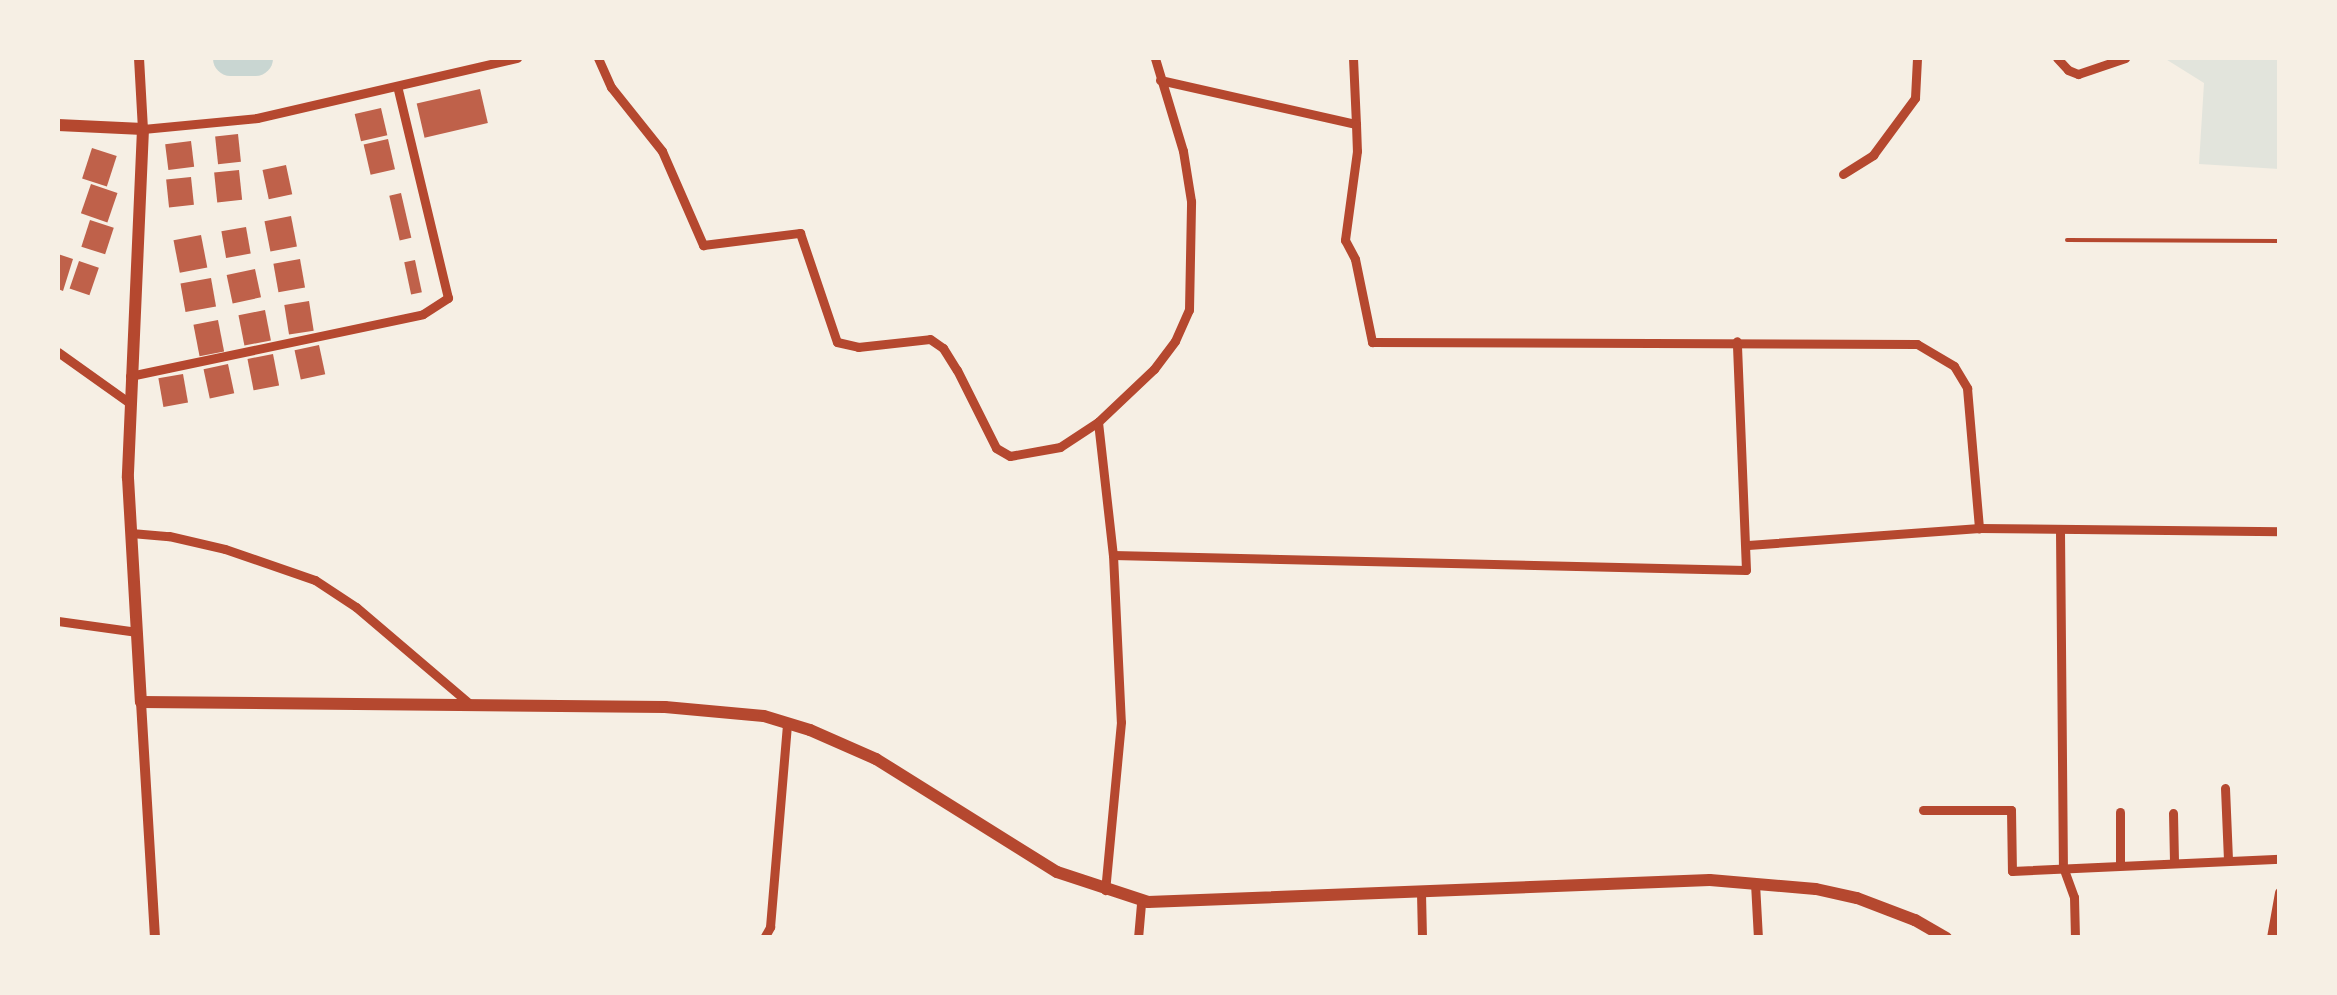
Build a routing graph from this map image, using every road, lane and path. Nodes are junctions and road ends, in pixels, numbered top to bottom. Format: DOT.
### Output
graph roads {
  1 [pos="139,58"];
  2 [pos="518,58"];
  3 [pos="598,58"];
  4 [pos="1154,58"];
  5 [pos="1353,58"];
  6 [pos="1917,58"];
  7 [pos="2057,58"];
  8 [pos="2124,58"];
  9 [pos="1160,80"];
  10 [pos="397,86"];
  11 [pos="1356,124"];
  12 [pos="58,125"];
  13 [pos="143,129"];
  14 [pos="1843,174"];
  15 [pos="2067,240"];
  16 [pos="2280,241"];
  17 [pos="1737,341"];
  18 [pos="58,352"];
  19 [pos="130,376"];
  20 [pos="128,402"];
  21 [pos="1098,422"];
  22 [pos="1979,528"];
  23 [pos="2060,531"];
  24 [pos="2280,531"];
  25 [pos="131,532"];
  26 [pos="1748,545"];
  27 [pos="1113,556"];
  28 [pos="58,621"];
  29 [pos="137,632"];
  30 [pos="141,702"];
  31 [pos="471,705"];
  32 [pos="787,723"];
  33 [pos="2225,788"];
  34 [pos="1923,810"];
  35 [pos="2120,812"];
  36 [pos="2173,813"];
  37 [pos="2280,858"];
  38 [pos="2228,860"];
  39 [pos="2174,862"];
  40 [pos="2120,865"];
  41 [pos="2063,868"];
  42 [pos="1755,883"];
  43 [pos="1105,890"];
  44 [pos="1421,893"];
  45 [pos="2280,893"];
  46 [pos="1141,900"];
  47 [pos="155,938"];
  48 [pos="764,938"];
  49 [pos="1138,938"];
  50 [pos="1422,938"];
  51 [pos="1758,938"];
  52 [pos="1946,938"];
  53 [pos="2075,938"];
  54 [pos="2272,938"];
  1 -- 13 [label="street"];
  2 -- 10 [label="street"];
  3 -- 21 [label="street"];
  4 -- 9 [label="street"];
  5 -- 11 [label="street"];
  6 -- 14 [label="street"];
  7 -- 8 [label="street"];
  9 -- 11 [label="street"];
  9 -- 21 [label="street"];
  10 -- 13 [label="street"];
  10 -- 19 [label="street"];
  11 -- 17 [label="street"];
  12 -- 13 [label="main road"];
  13 -- 19 [label="main road"];
  15 -- 16 [label="lane"];
  17 -- 22 [label="street"];
  17 -- 26 [label="street"];
  18 -- 20 [label="street"];
  19 -- 20 [label="main road"];
  20 -- 25 [label="main road"];
  21 -- 27 [label="street"];
  22 -- 23 [label="street"];
  22 -- 26 [label="street"];
  23 -- 24 [label="street"];
  23 -- 41 [label="street"];
  25 -- 29 [label="main road"];
  25 -- 31 [label="street"];
  26 -- 27 [label="street"];
  27 -- 43 [label="street"];
  28 -- 29 [label="street"];
  29 -- 30 [label="main road"];
  30 -- 31 [label="main road"];
  30 -- 47 [label="street"];
  31 -- 32 [label="main road"];
  32 -- 43 [label="main road"];
  32 -- 48 [label="street"];
  33 -- 38 [label="street"];
  34 -- 41 [label="street"];
  35 -- 40 [label="street"];
  36 -- 39 [label="street"];
  37 -- 38 [label="street"];
  38 -- 39 [label="street"];
  39 -- 40 [label="street"];
  40 -- 41 [label="street"];
  41 -- 53 [label="street"];
  42 -- 44 [label="main road"];
  42 -- 51 [label="street"];
  42 -- 52 [label="main road"];
  43 -- 46 [label="main road"];
  44 -- 46 [label="main road"];
  44 -- 50 [label="street"];
  45 -- 54 [label="street"];
  46 -- 49 [label="street"];
}
